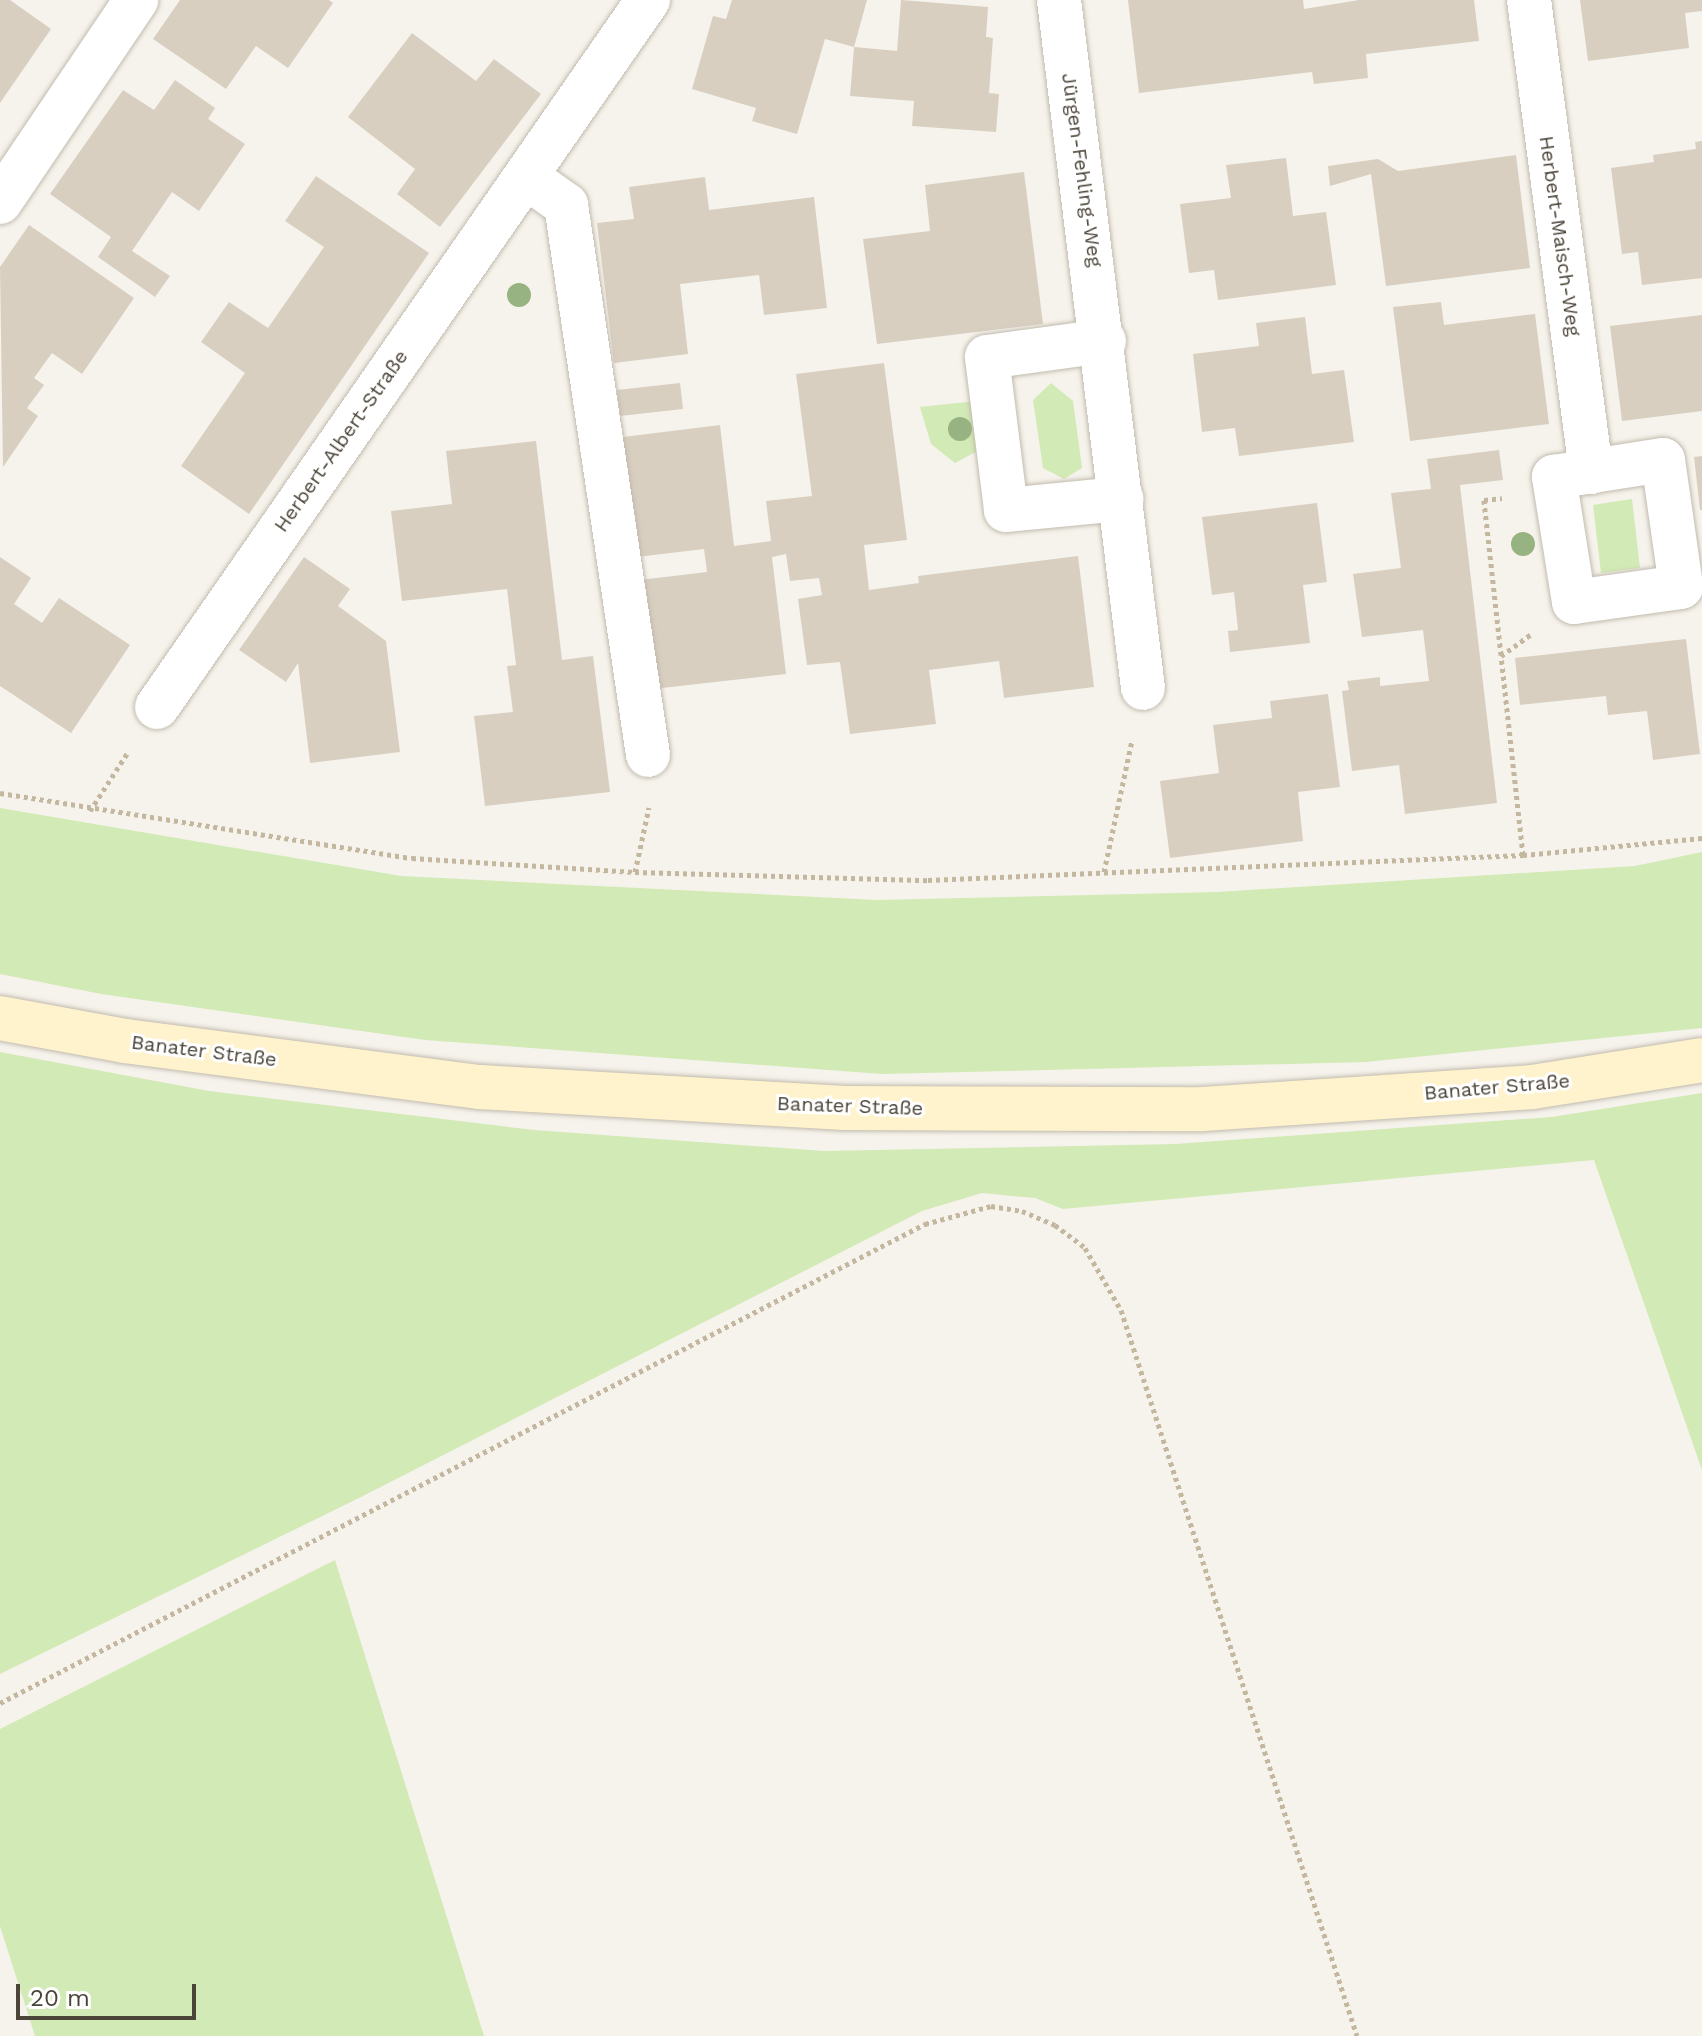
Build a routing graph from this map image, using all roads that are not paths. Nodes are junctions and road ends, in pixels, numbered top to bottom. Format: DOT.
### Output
graph roads {
  1 [pos="136,0"];
  2 [pos="648,0"];
  3 [pos="1059,0"];
  4 [pos="1529,0"];
  5 [pos="528,178"];
  6 [pos="0,202"];
  7 [pos="1104,341"];
  8 [pos="1574,482"];
  9 [pos="1121,499"];
  10 [pos="1143,688"];
  11 [pos="157,707"];
  12 [pos="649,776"];
  13 [pos="0,1018"];
  14 [pos="1702,1060"];
  1 -- 6 [label="street"];
  2 -- 5 [label="street, Herbert-Albert-Straße"];
  3 -- 7 [label="street, Jürgen-Fehling-Weg"];
  4 -- 8 [label="street, Herbert-Maisch-Weg"];
  5 -- 11 [label="street, Herbert-Albert-Straße"];
  5 -- 12 [label="street"];
  7 -- 9 [label="street, Jürgen-Fehling-Weg"];
  7 -- 9 [label="street"];
  8 -- 8 [label="street, Herbert-Maisch-Weg"];
  9 -- 10 [label="street, Jürgen-Fehling-Weg"];
  13 -- 14 [label="main road, Banater Straße"];
}
